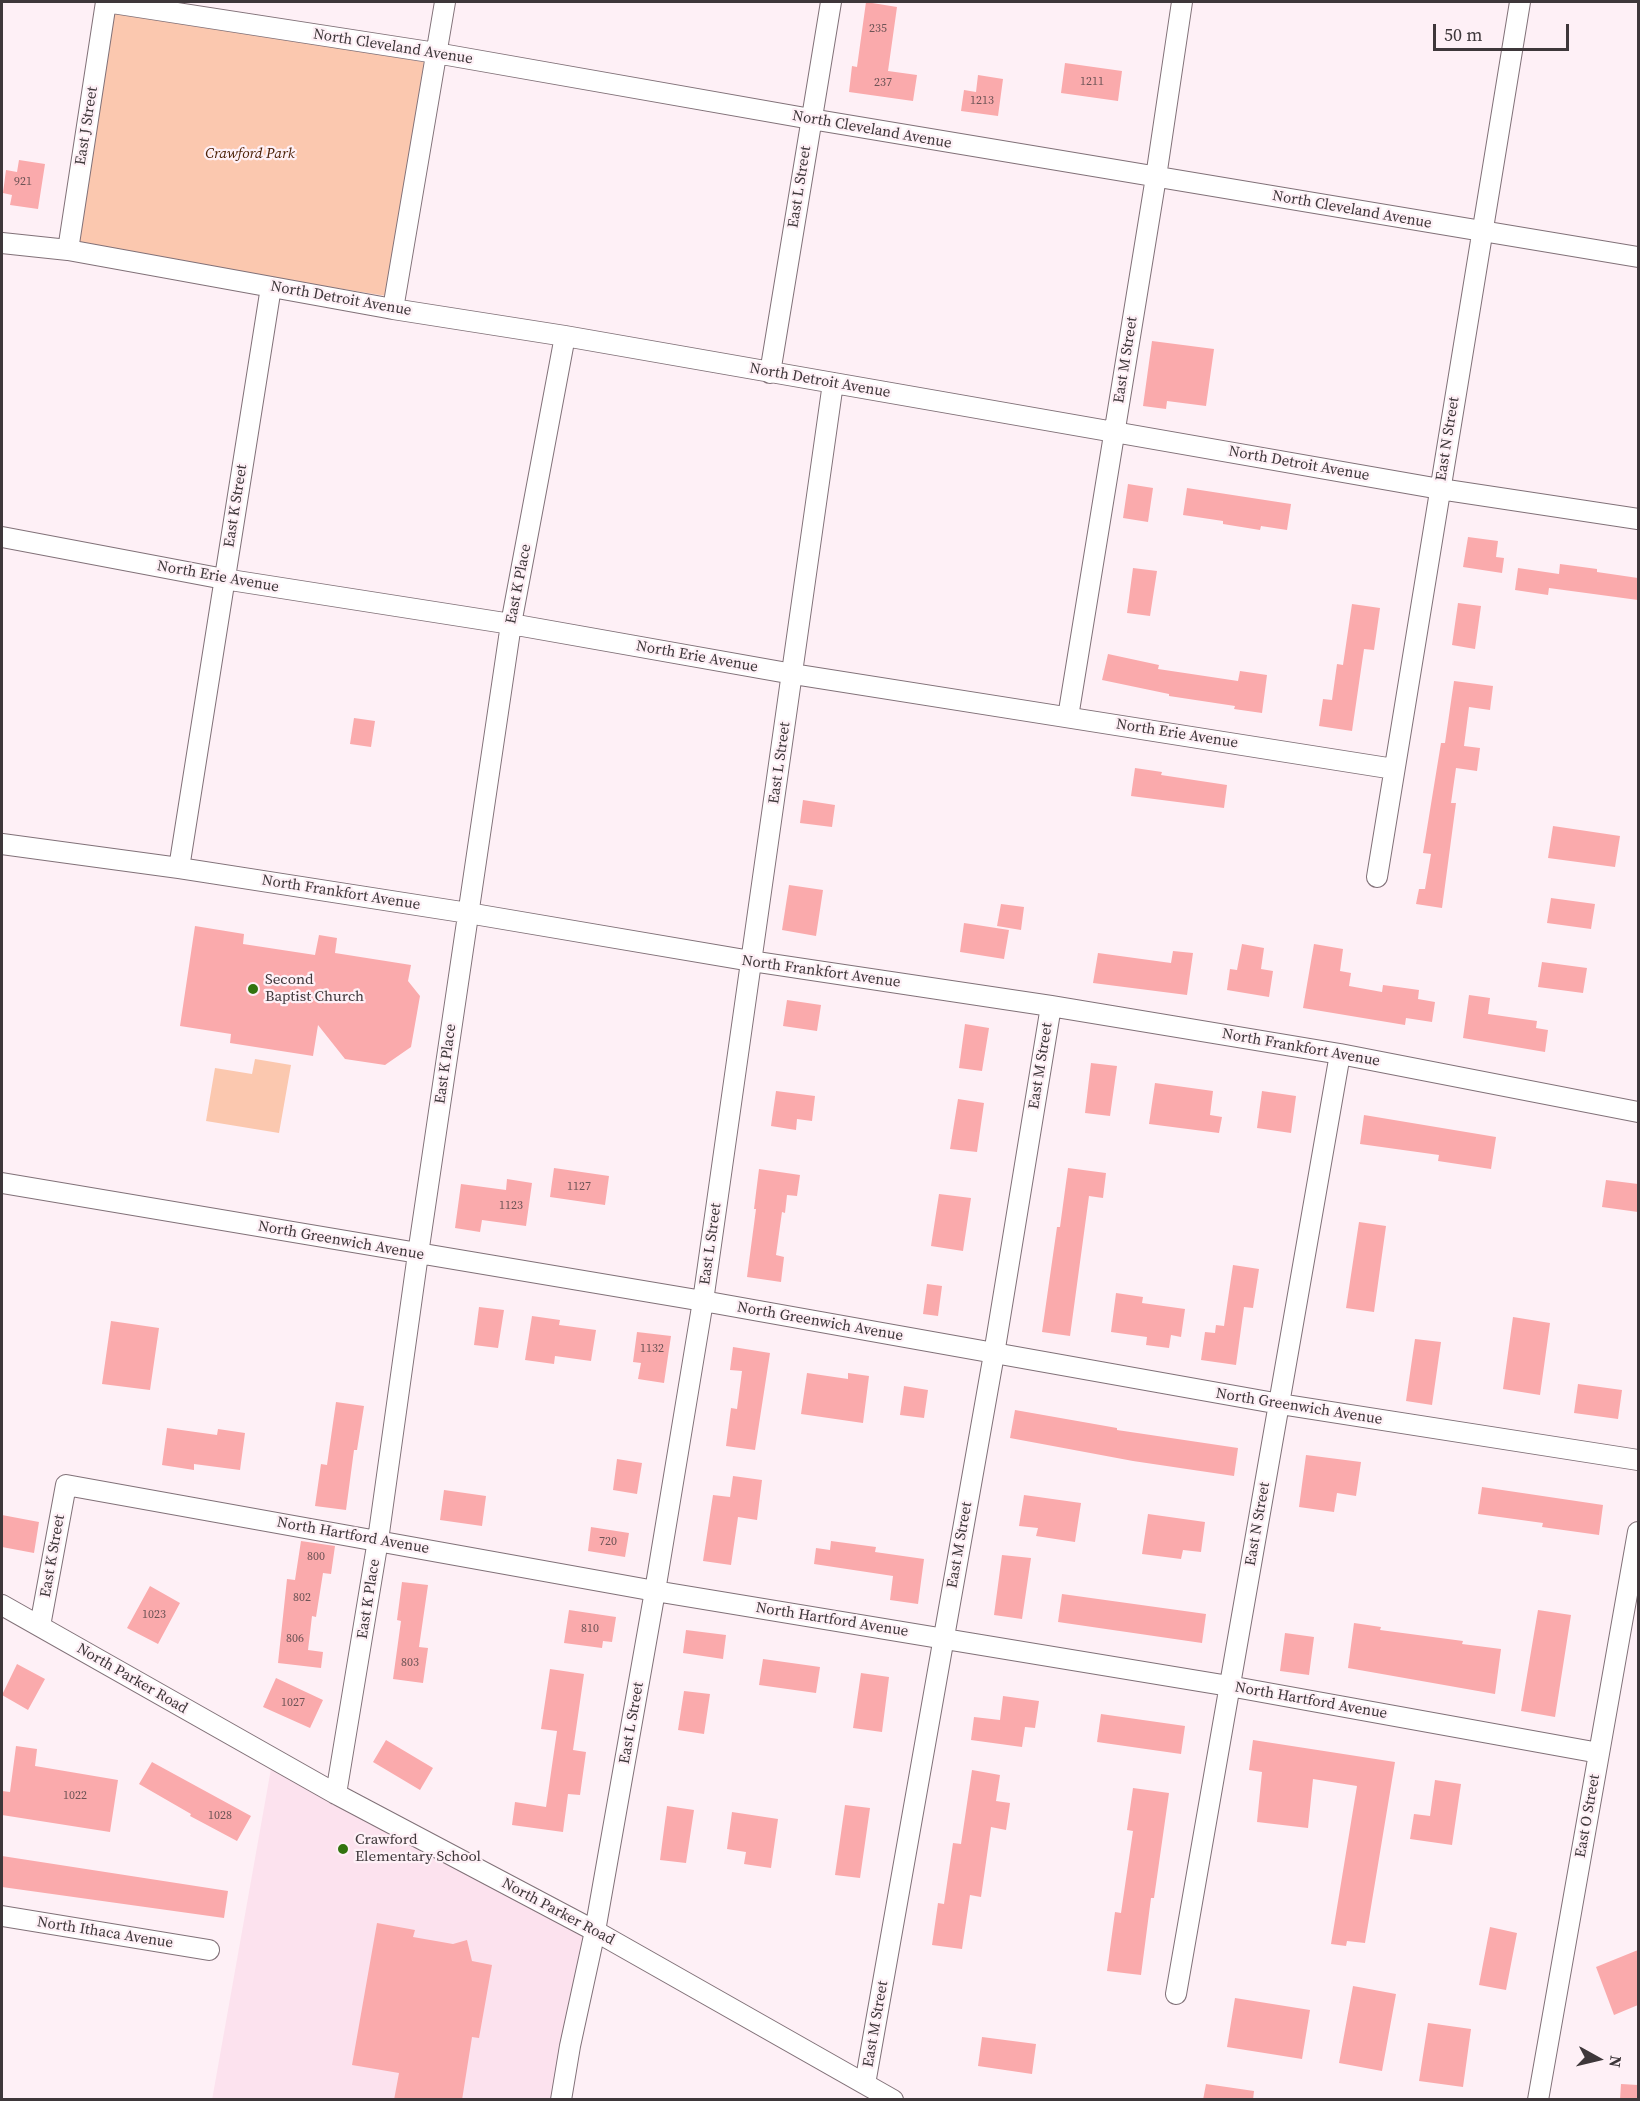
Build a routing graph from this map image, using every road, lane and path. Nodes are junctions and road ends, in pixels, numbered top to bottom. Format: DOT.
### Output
graph roads {
  1 [pos="106,2"];
  2 [pos="445,2"];
  3 [pos="831,2"];
  4 [pos="1182,2"];
  5 [pos="1520,2"];
  6 [pos="436,53"];
  7 [pos="812,120"];
  8 [pos="1156,177"];
  9 [pos="1482,232"];
  10 [pos="2,243"];
  11 [pos="68,250"];
  12 [pos="1638,257"];
  13 [pos="271,287"];
  14 [pos="393,309"];
  15 [pos="565,336"];
  16 [pos="770,373"];
  17 [pos="832,383"];
  18 [pos="1114,432"];
  19 [pos="1440,489"];
  20 [pos="1638,519"];
  21 [pos="2,537"];
  22 [pos="224,579"];
  23 [pos="511,624"];
  24 [pos="792,674"];
  25 [pos="1068,717"];
  26 [pos="1394,769"];
  27 [pos="2,844"];
  28 [pos="179,867"];
  29 [pos="1377,877"];
  30 [pos="468,914"];
  31 [pos="751,962"];
  32 [pos="1051,1006"];
  33 [pos="1340,1054"];
  34 [pos="1638,1112"];
  35 [pos="2,1183"];
  36 [pos="418,1254"];
  37 [pos="704,1301"];
  38 [pos="994,1354"];
  39 [pos="1280,1404"];
  40 [pos="1638,1460"];
  41 [pos="66,1485"];
  42 [pos="1638,1532"];
  43 [pos="378,1540"];
  44 [pos="655,1591"];
  45 [pos="2,1605"];
  46 [pos="40,1626"];
  47 [pos="944,1638"];
  48 [pos="1229,1686"];
  49 [pos="1599,1753"];
  50 [pos="336,1794"];
  51 [pos="2,1916"];
  52 [pos="595,1931"];
  53 [pos="209,1950"];
  54 [pos="1176,1994"];
  55 [pos="865,2084"];
  56 [pos="561,2100"];
  57 [pos="893,2100"];
  58 [pos="1538,2100"];
  1 -- 6 [label="street, North Cleveland Avenue"];
  1 -- 11 [label="street, East J Street"];
  2 -- 6 [label="street"];
  3 -- 7 [label="street, East L Street"];
  4 -- 8 [label="street, East M Street"];
  5 -- 9 [label="street, East N Street"];
  6 -- 7 [label="street, North Cleveland Avenue"];
  6 -- 14 [label="street"];
  7 -- 8 [label="street, North Cleveland Avenue"];
  7 -- 16 [label="street, East L Street"];
  8 -- 9 [label="street, North Cleveland Avenue"];
  8 -- 18 [label="street, East M Street"];
  9 -- 12 [label="street, North Cleveland Avenue"];
  9 -- 19 [label="street, East N Street"];
  10 -- 11 [label="street, North Detroit Avenue"];
  11 -- 13 [label="street, North Detroit Avenue"];
  13 -- 14 [label="street, North Detroit Avenue"];
  13 -- 22 [label="street, East K Street"];
  14 -- 15 [label="street, North Detroit Avenue"];
  15 -- 16 [label="street, North Detroit Avenue"];
  15 -- 23 [label="street, East K Place"];
  16 -- 17 [label="street, North Detroit Avenue"];
  17 -- 18 [label="street, North Detroit Avenue"];
  17 -- 24 [label="street, East L Street"];
  18 -- 19 [label="street, North Detroit Avenue"];
  18 -- 25 [label="street, East M Street"];
  19 -- 20 [label="street, North Detroit Avenue"];
  19 -- 26 [label="street, East N Street"];
  21 -- 22 [label="street, North Erie Avenue"];
  22 -- 23 [label="street, North Erie Avenue"];
  22 -- 28 [label="street, East K Street"];
  23 -- 24 [label="street, North Erie Avenue"];
  23 -- 30 [label="street, East K Place"];
  24 -- 25 [label="street, North Erie Avenue"];
  24 -- 31 [label="street, East L Street"];
  25 -- 26 [label="street, North Erie Avenue"];
  26 -- 29 [label="street, East N Street"];
  27 -- 28 [label="street, North Frankfort Avenue"];
  28 -- 30 [label="street, North Frankfort Avenue"];
  30 -- 31 [label="street, North Frankfort Avenue"];
  30 -- 36 [label="street, East K Place"];
  31 -- 32 [label="street, North Frankfort Avenue"];
  31 -- 37 [label="street, East L Street"];
  32 -- 33 [label="street, North Frankfort Avenue"];
  32 -- 38 [label="street, East M Street"];
  33 -- 34 [label="street, North Frankfort Avenue"];
  33 -- 39 [label="street, East N Street"];
  35 -- 36 [label="street, North Greenwich Avenue"];
  36 -- 37 [label="street, North Greenwich Avenue"];
  36 -- 43 [label="street, East K Place"];
  37 -- 38 [label="street, North Greenwich Avenue"];
  37 -- 44 [label="street, East L Street"];
  38 -- 39 [label="street, North Greenwich Avenue"];
  38 -- 47 [label="street, East M Street"];
  39 -- 40 [label="street, North Greenwich Avenue"];
  39 -- 48 [label="street, East N Street"];
  41 -- 43 [label="street, North Hartford Avenue"];
  41 -- 46 [label="street, East K Street"];
  42 -- 49 [label="street, East O Street"];
  43 -- 44 [label="street, North Hartford Avenue"];
  43 -- 50 [label="street, East K Place"];
  44 -- 47 [label="street, North Hartford Avenue"];
  44 -- 52 [label="street, East L Street"];
  45 -- 46 [label="street, North Parker Road"];
  46 -- 50 [label="street, North Parker Road"];
  47 -- 48 [label="street, North Hartford Avenue"];
  47 -- 55 [label="street, East M Street"];
  48 -- 49 [label="street, North Hartford Avenue"];
  48 -- 54 [label="street, East N Street"];
  49 -- 58 [label="street, East O Street"];
  50 -- 52 [label="street, North Parker Road"];
  51 -- 53 [label="street, North Ithaca Avenue"];
  52 -- 55 [label="street, North Parker Road"];
  52 -- 56 [label="street, East L Street"];
  55 -- 57 [label="street, North Parker Road"];
}
